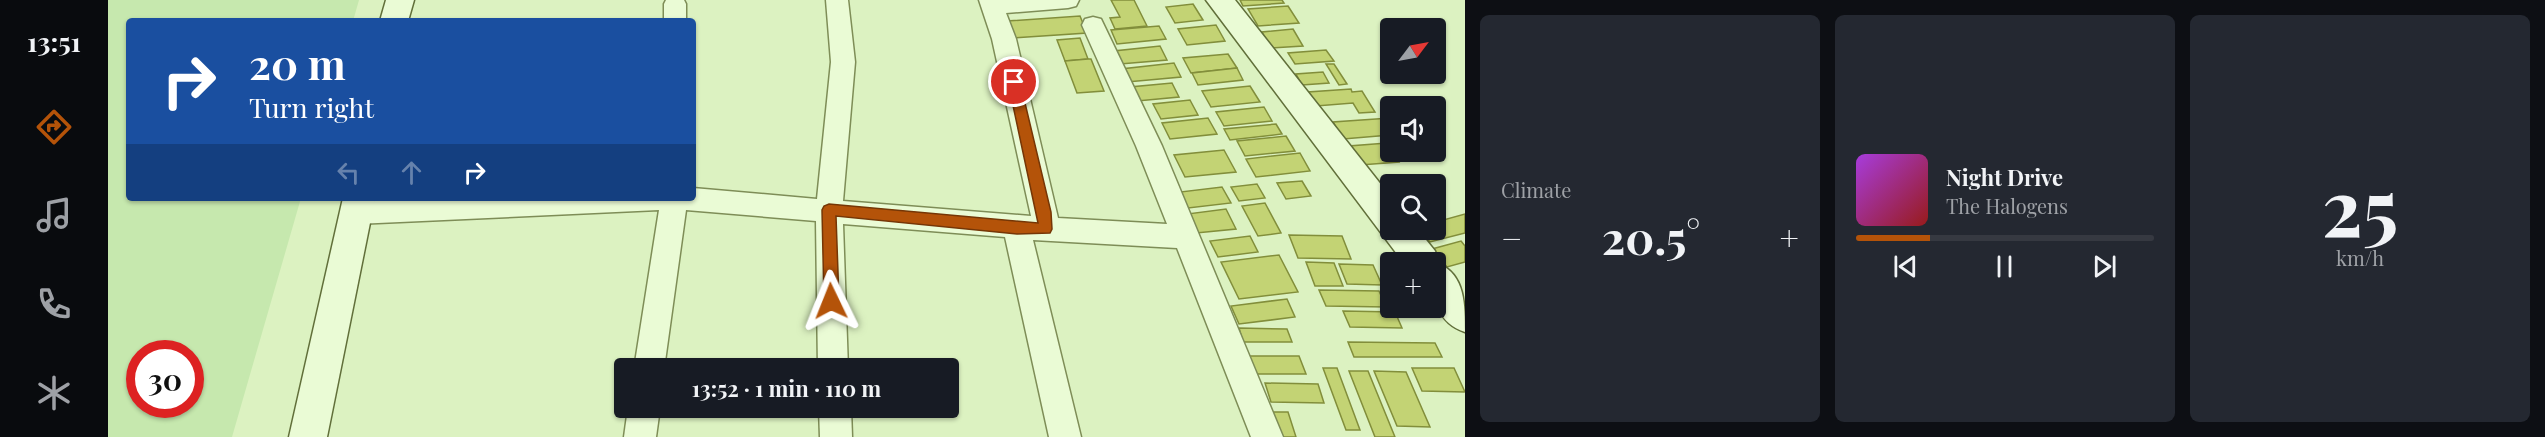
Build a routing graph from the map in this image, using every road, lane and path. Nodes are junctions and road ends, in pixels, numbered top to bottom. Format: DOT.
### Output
graph roads {
  1 [pos="400,0"];
  2 [pos="837,0"];
  3 [pos="1068,0"];
  4 [pos="1220,0"];
  5 [pos="995,3"];
  6 [pos="395,18"];
  7 [pos="1094,25"];
  8 [pos="696,200"];
  9 [pos="556,201"];
  10 [pos="674,201"];
  11 [pos="358,206"];
  12 [pos="1380,207"];
  13 [pos="829,210"];
  14 [pos="1031,228"];
  15 [pos="1186,237"];
  16 [pos="1406,240"];
  17 [pos="1415,252"];
  18 [pos="1446,291"];
  19 [pos="1465,316"];
  20 [pos="652,358"];
  21 [pos="834,358"];
  22 [pos="643,418"];
  23 [pos="835,418"];
  24 [pos="308,437"];
  25 [pos="640,437"];
  26 [pos="836,437"];
  27 [pos="1065,437"];
  28 [pos="1267,437"];
  1 -- 6 [label="street"];
  2 -- 13 [label="street"];
  3 -- 5 [label="street"];
  4 -- 12 [label="street"];
  5 -- 14 [label="street"];
  7 -- 15 [label="street"];
  8 -- 13 [label="street"];
  9 -- 11 [label="street"];
  10 -- 20 [label="street"];
  11 -- 24 [label="street"];
  13 -- 14 [label="street"];
  13 -- 21 [label="street"];
  14 -- 15 [label="street"];
  14 -- 27 [label="street"];
  15 -- 28 [label="street"];
  16 -- 17 [label="street"];
  18 -- 19 [label="street"];
  22 -- 25 [label="street"];
  23 -- 26 [label="street"];
}
